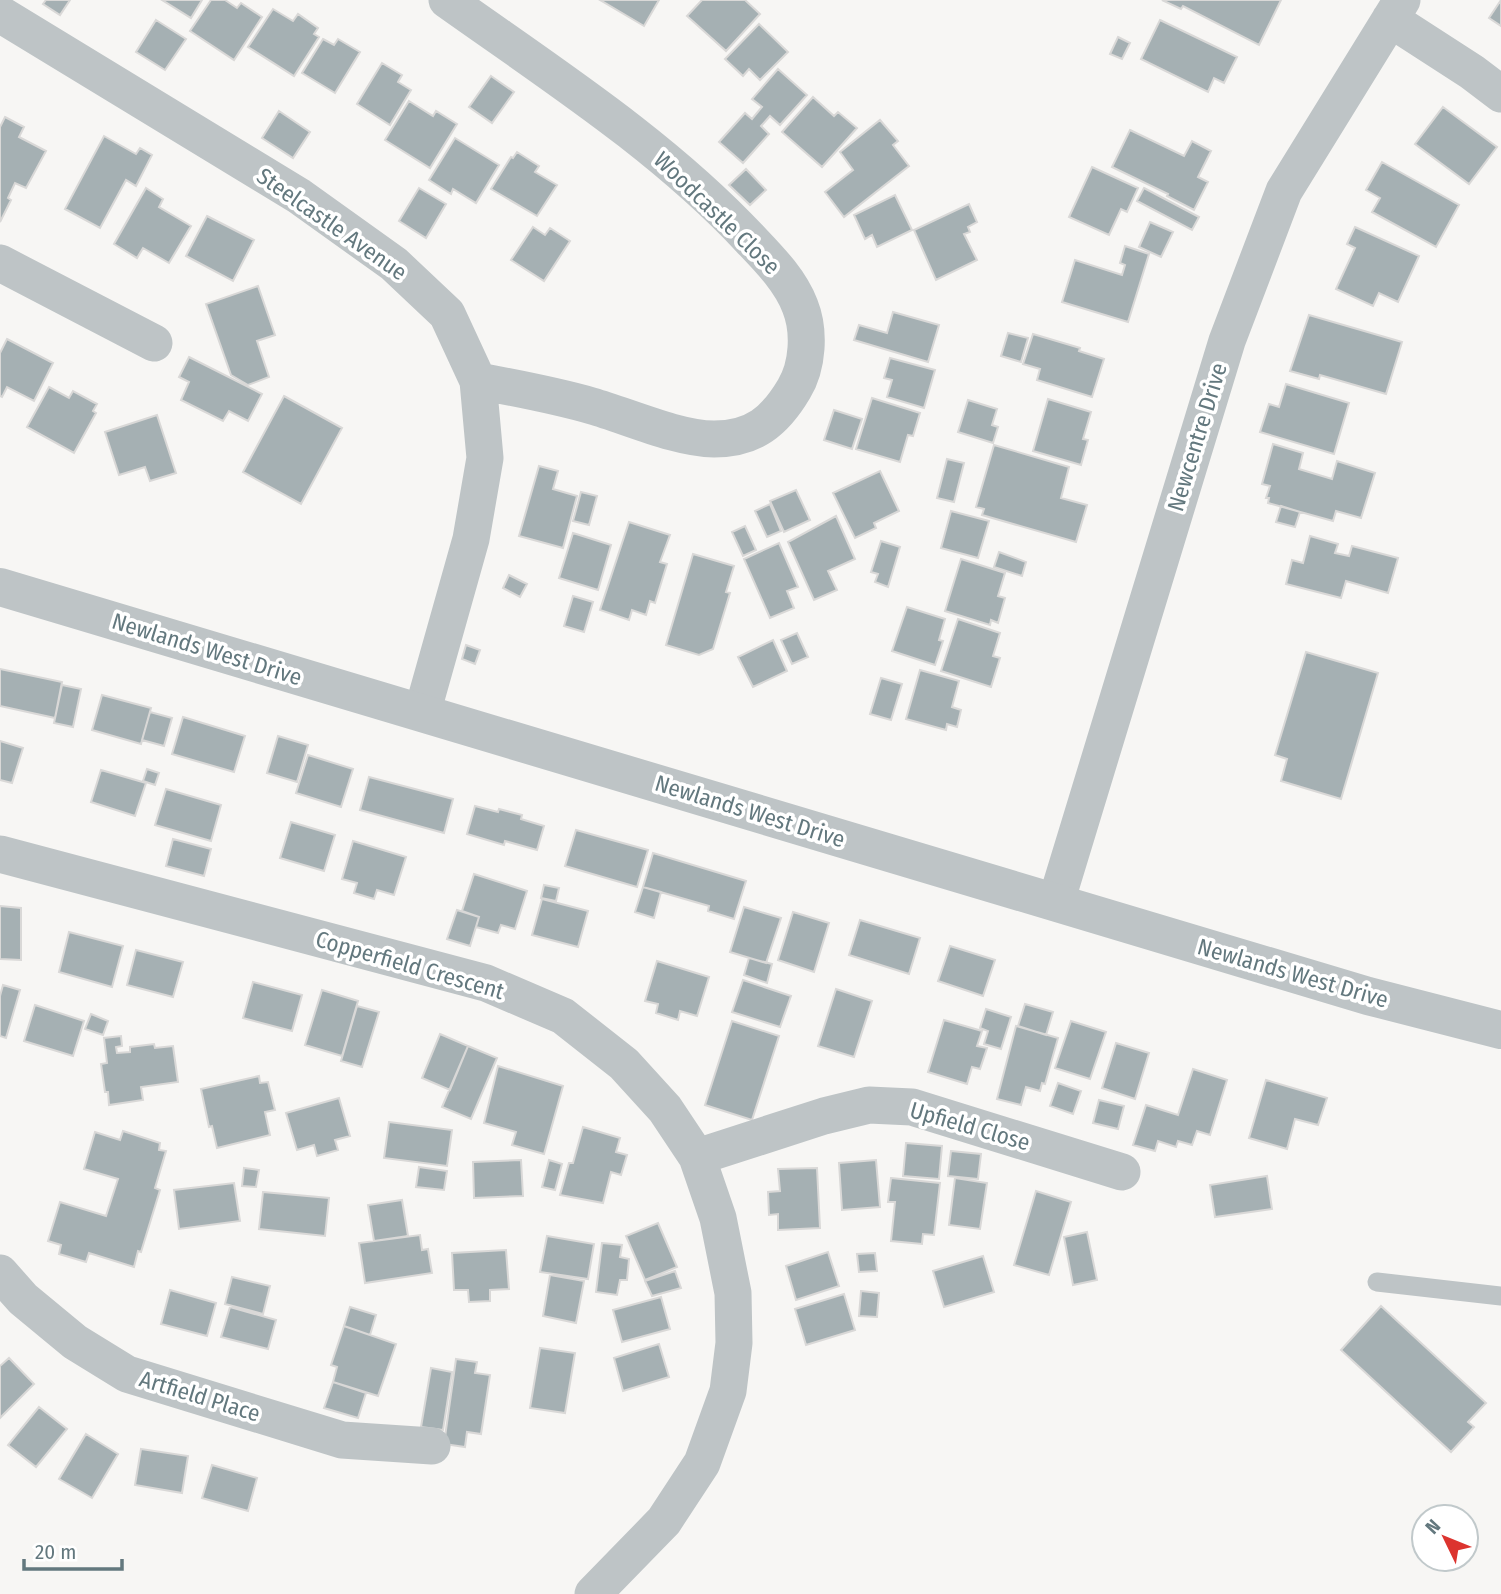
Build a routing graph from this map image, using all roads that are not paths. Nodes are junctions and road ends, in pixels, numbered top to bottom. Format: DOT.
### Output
graph roads {
  1 [pos="447,0"];
  2 [pos="1396,10"];
  3 [pos="0,14"];
  4 [pos="1501,94"];
  5 [pos="0,263"];
  6 [pos="154,343"];
  7 [pos="478,381"];
  8 [pos="0,587"];
  9 [pos="422,713"];
  10 [pos="0,855"];
  11 [pos="1056,902"];
  12 [pos="1501,1030"];
  13 [pos="697,1157"];
  14 [pos="1122,1172"];
  15 [pos="0,1273"];
  16 [pos="1377,1282"];
  17 [pos="1501,1296"];
  18 [pos="432,1446"];
  19 [pos="593,1594"];
  1 -- 7 [label="street, Woodcastle Close"];
  2 -- 4 [label="street"];
  2 -- 11 [label="street, Newcentre Drive"];
  3 -- 7 [label="street, Steelcastle Avenue"];
  5 -- 6 [label="street"];
  7 -- 9 [label="street, Steelcastle Avenue"];
  8 -- 9 [label="street, Newlands West Drive"];
  9 -- 11 [label="street, Newlands West Drive"];
  10 -- 13 [label="street, Copperfield Crescent"];
  11 -- 12 [label="street, Newlands West Drive"];
  13 -- 14 [label="street, Upfield Close"];
  13 -- 19 [label="street, Copperfield Crescent"];
  15 -- 18 [label="street, Artfield Place"];
  16 -- 17 [label="lane"];
}
